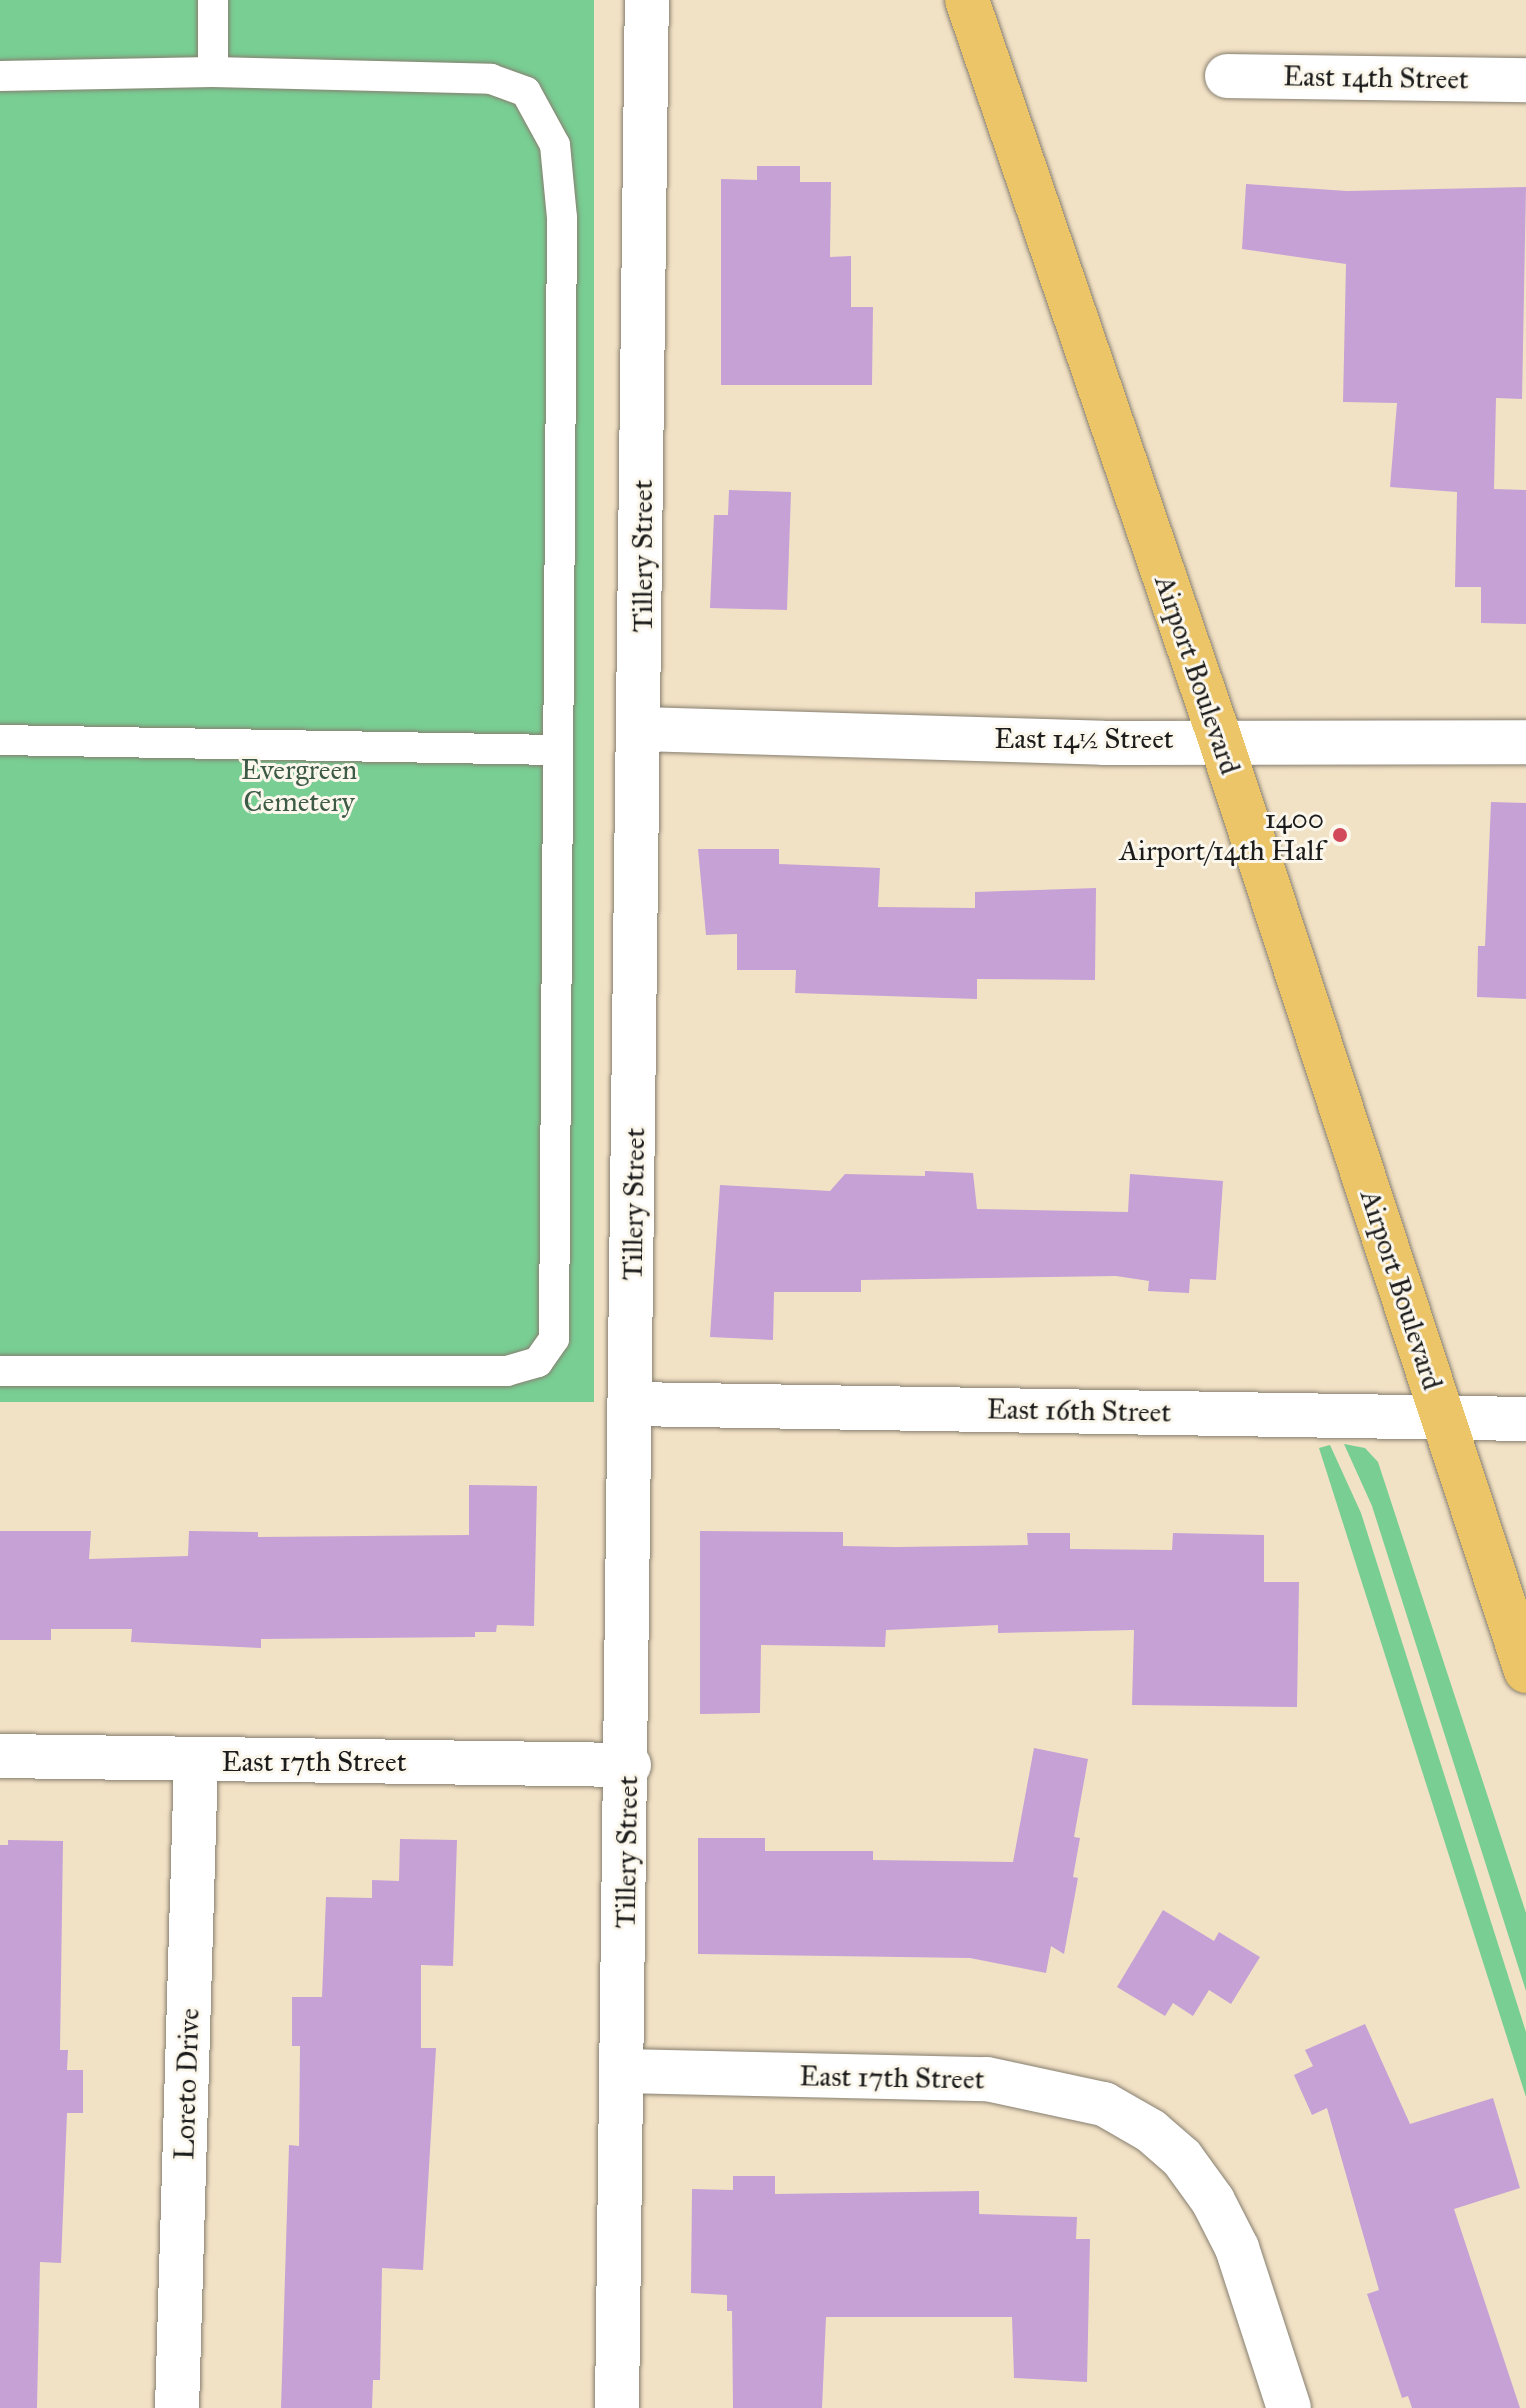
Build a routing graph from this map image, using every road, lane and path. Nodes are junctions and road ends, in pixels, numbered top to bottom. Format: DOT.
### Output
graph roads {
  1 [pos="213,0"];
  2 [pos="647,0"];
  3 [pos="967,0"];
  4 [pos="213,72"];
  5 [pos="0,76"];
  6 [pos="1227,76"];
  7 [pos="1526,80"];
  8 [pos="641,729"];
  9 [pos="1220,739"];
  10 [pos="0,740"];
  11 [pos="1526,742"];
  12 [pos="558,750"];
  13 [pos="0,1371"];
  14 [pos="631,1404"];
  15 [pos="1443,1417"];
  16 [pos="1526,1419"];
  17 [pos="1526,1671"];
  18 [pos="0,1756"];
  19 [pos="196,1761"];
  20 [pos="629,1765"];
  21 [pos="623,2071"];
  22 [pos="177,2408"];
  23 [pos="617,2408"];
  24 [pos="1289,2408"];
  1 -- 4 [label="lane"];
  2 -- 8 [label="street, Tillery Street"];
  3 -- 9 [label="main road, Airport Boulevard"];
  4 -- 5 [label="lane"];
  4 -- 12 [label="lane"];
  6 -- 7 [label="street, East 14th Street"];
  8 -- 9 [label="street, East 14½ Street"];
  8 -- 14 [label="street, Tillery Street"];
  9 -- 11 [label="street, East 14½ Street"];
  9 -- 15 [label="main road, Airport Boulevard"];
  10 -- 12 [label="lane"];
  12 -- 13 [label="lane"];
  14 -- 15 [label="street, East 16th Street"];
  14 -- 20 [label="street, Tillery Street"];
  15 -- 16 [label="street, East 16th Street"];
  15 -- 17 [label="main road, Airport Boulevard"];
  18 -- 19 [label="street, East 17th Street"];
  19 -- 20 [label="street, East 17th Street"];
  19 -- 22 [label="street, Loreto Drive"];
  20 -- 21 [label="street, Tillery Street"];
  21 -- 23 [label="street, Tillery Street"];
  21 -- 24 [label="street, East 17th Street"];
}
